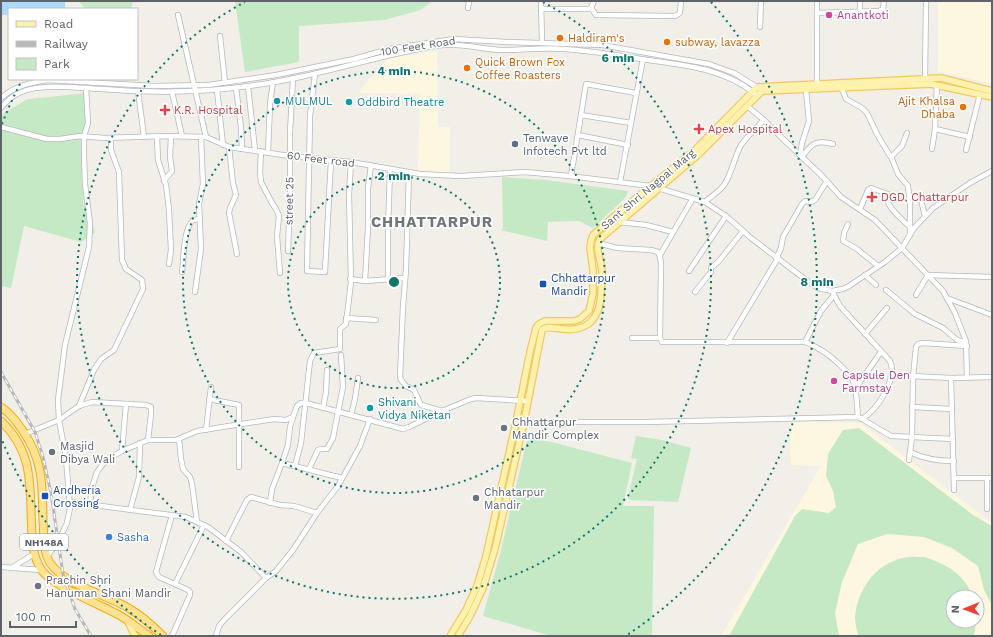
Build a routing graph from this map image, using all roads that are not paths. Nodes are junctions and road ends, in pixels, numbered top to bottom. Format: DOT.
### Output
graph roads {
  1 [pos="469,1"];
  2 [pos="541,1"];
  3 [pos="594,1"];
  4 [pos="681,1"];
  5 [pos="761,1"];
  6 [pos="817,1"];
  7 [pos="860,1"];
  8 [pos="884,1"];
  9 [pos="926,1"];
  10 [pos="468,8"];
  11 [pos="591,8"];
  12 [pos="541,9"];
  13 [pos="860,11"];
  14 [pos="817,13"];
  15 [pos="178,14"];
  16 [pos="760,27"];
  17 [pos="220,36"];
  18 [pos="542,42"];
  19 [pos="376,53"];
  20 [pos="378,58"];
  21 [pos="642,59"];
  22 [pos="315,74"];
  23 [pos="293,78"];
  24 [pos="925,79"];
  25 [pos="225,82"];
  26 [pos="273,82"];
  27 [pos="817,84"];
  28 [pos="195,85"];
  29 [pos="937,85"];
  30 [pos="248,86"];
  31 [pos="86,88"];
  32 [pos="236,88"];
  33 [pos="842,89"];
  34 [pos="217,90"];
  35 [pos="806,90"];
  36 [pos="138,91"];
  37 [pos="757,91"];
  38 [pos="992,91"];
  39 [pos="172,92"];
  40 [pos="196,92"];
  41 [pos="636,93"];
  42 [pos="980,94"];
  43 [pos="992,97"];
  44 [pos="1,98"];
  45 [pos="747,106"];
  46 [pos="1,108"];
  47 [pos="581,115"];
  48 [pos="764,120"];
  49 [pos="631,123"];
  50 [pos="1,126"];
  51 [pos="935,129"];
  52 [pos="907,133"];
  53 [pos="578,135"];
  54 [pos="171,136"];
  55 [pos="182,136"];
  56 [pos="86,137"];
  57 [pos="144,137"];
  58 [pos="158,137"];
  59 [pos="204,137"];
  60 [pos="970,137"];
  61 [pos="111,138"];
  62 [pos="833,144"];
  63 [pos="223,145"];
  64 [pos="628,145"];
  65 [pos="229,147"];
  66 [pos="242,149"];
  67 [pos="932,149"];
  68 [pos="255,150"];
  69 [pos="966,150"];
  70 [pos="261,151"];
  71 [pos="268,152"];
  72 [pos="290,156"];
  73 [pos="801,156"];
  74 [pos="310,157"];
  75 [pos="891,157"];
  76 [pos="331,160"];
  77 [pos="351,162"];
  78 [pos="371,165"];
  79 [pos="390,169"];
  80 [pos="992,171"];
  81 [pos="409,173"];
  82 [pos="571,176"];
  83 [pos="827,180"];
  84 [pos="164,182"];
  85 [pos="620,182"];
  86 [pos="651,186"];
  87 [pos="658,189"];
  88 [pos="693,198"];
  89 [pos="705,202"];
  90 [pos="922,204"];
  91 [pos="860,209"];
  92 [pos="726,216"];
  93 [pos="925,216"];
  94 [pos="200,219"];
  95 [pos="619,222"];
  96 [pos="848,224"];
  97 [pos="910,227"];
  98 [pos="743,231"];
  99 [pos="673,232"];
  100 [pos="910,236"];
  101 [pos="598,244"];
  102 [pos="902,248"];
  103 [pos="288,251"];
  104 [pos="237,254"];
  105 [pos="660,255"];
  106 [pos="777,258"];
  107 [pos="169,264"];
  108 [pos="878,266"];
  109 [pos="689,271"];
  110 [pos="182,272"];
  111 [pos="280,273"];
  112 [pos="928,274"];
  113 [pos="865,275"];
  114 [pos="992,277"];
  115 [pos="405,278"];
  116 [pos="350,279"];
  117 [pos="388,280"];
  118 [pos="365,281"];
  119 [pos="876,285"];
  120 [pos="886,290"];
  121 [pos="195,292"];
  122 [pos="695,292"];
  123 [pos="833,293"];
  124 [pos="916,295"];
  125 [pos="947,298"];
  126 [pos="887,308"];
  127 [pos="992,314"];
  128 [pos="346,318"];
  129 [pos="376,320"];
  130 [pos="865,334"];
  131 [pos="632,338"];
  132 [pos="660,338"];
  133 [pos="805,342"];
  134 [pos="727,343"];
  135 [pos="967,345"];
  136 [pos="881,352"];
  137 [pos="341,355"];
  138 [pos="327,370"];
  139 [pos="892,375"];
  140 [pos="913,377"];
  141 [pos="966,377"];
  142 [pos="992,377"];
  143 [pos="358,378"];
  144 [pos="951,378"];
  145 [pos="211,387"];
  146 [pos="856,389"];
  147 [pos="209,399"];
  148 [pos="520,401"];
  149 [pos="528,401"];
  150 [pos="306,403"];
  151 [pos="126,404"];
  152 [pos="79,406"];
  153 [pos="1,407"];
  154 [pos="912,407"];
  155 [pos="323,408"];
  156 [pos="952,409"];
  157 [pos="442,411"];
  158 [pos="338,412"];
  159 [pos="351,415"];
  160 [pos="293,417"];
  161 [pos="860,418"];
  162 [pos="59,420"];
  163 [pos="370,420"];
  164 [pos="1,421"];
  165 [pos="524,422"];
  166 [pos="238,424"];
  167 [pos="206,430"];
  168 [pos="25,434"];
  169 [pos="912,437"];
  170 [pos="179,439"];
  171 [pos="953,439"];
  172 [pos="148,440"];
  173 [pos="140,443"];
  174 [pos="122,451"];
  175 [pos="910,452"];
  176 [pos="909,460"];
  177 [pos="954,461"];
  178 [pos="282,463"];
  179 [pos="295,466"];
  180 [pos="239,467"];
  181 [pos="309,470"];
  182 [pos="342,478"];
  183 [pos="954,478"];
  184 [pos="989,478"];
  185 [pos="954,490"];
  186 [pos="70,502"];
  187 [pos="270,503"];
  188 [pos="90,504"];
  189 [pos="986,509"];
  190 [pos="130,510"];
  191 [pos="317,513"];
  192 [pos="172,515"];
  193 [pos="197,522"];
  194 [pos="493,524"];
  195 [pos="204,525"];
  196 [pos="500,526"];
  197 [pos="226,540"];
  198 [pos="34,554"];
  199 [pos="47,557"];
  200 [pos="1,567"];
  201 [pos="11,568"];
  202 [pos="41,570"];
  203 [pos="266,578"];
  204 [pos="175,584"];
  205 [pos="127,620"];
  206 [pos="154,633"];
  207 [pos="134,636"];
  208 [pos="149,636"];
  209 [pos="163,636"];
  210 [pos="172,636"];
  211 [pos="216,636"];
  212 [pos="450,636"];
  213 [pos="458,636"];
  1 -- 10 [label="street"];
  2 -- 12 [label="street"];
  3 -- 11 [label="street"];
  4 -- 11 [label="street"];
  5 -- 16 [label="street"];
  6 -- 14 [label="street"];
  7 -- 13 [label="street"];
  8 -- 13 [label="street"];
  9 -- 24 [label="street"];
  11 -- 12 [label="street"];
  12 -- 18 [label="street"];
  13 -- 14 [label="street"];
  14 -- 27 [label="street"];
  15 -- 28 [label="street"];
  17 -- 25 [label="street"];
  18 -- 19 [label="street, 100 Feet Road"];
  18 -- 37 [label="street, 100 Feet Road"];
  19 -- 20 [label="street"];
  19 -- 25 [label="street, 100 Feet Road"];
  20 -- 21 [label="street, 100 Feet Road"];
  20 -- 22 [label="street, 100 Feet Road"];
  21 -- 37 [label="street, 100 Feet Road"];
  21 -- 41 [label="street"];
  22 -- 23 [label="street, 100 Feet Road"];
  22 -- 74 [label="street"];
  23 -- 26 [label="street, 100 Feet Road"];
  23 -- 72 [label="street, street 25"];
  24 -- 27 [label="main road"];
  24 -- 38 [label="main road"];
  25 -- 28 [label="street, 100 Feet Road"];
  26 -- 30 [label="street, 100 Feet Road"];
  26 -- 71 [label="street"];
  27 -- 37 [label="main road"];
  28 -- 40 [label="street"];
  28 -- 44 [label="street, 100 Feet Road"];
  29 -- 33 [label="main road"];
  29 -- 42 [label="main road"];
  29 -- 51 [label="street"];
  30 -- 32 [label="street, 100 Feet Road"];
  30 -- 68 [label="street"];
  31 -- 36 [label="street, 100 Feet Road"];
  31 -- 46 [label="street, 100 Feet Road"];
  31 -- 56 [label="street"];
  32 -- 34 [label="street, 100 Feet Road"];
  32 -- 66 [label="street"];
  33 -- 35 [label="main road"];
  33 -- 75 [label="street"];
  34 -- 40 [label="street, 100 Feet Road"];
  34 -- 63 [label="street"];
  35 -- 37 [label="main road"];
  35 -- 73 [label="street"];
  36 -- 39 [label="street, 100 Feet Road"];
  36 -- 57 [label="street"];
  37 -- 45 [label="main road, Sant Shri Nagpal Marg"];
  37 -- 86 [label="main road, Sant Shri Nagpal Marg"];
  39 -- 40 [label="street, 100 Feet Road"];
  39 -- 55 [label="street"];
  40 -- 59 [label="street"];
  41 -- 47 [label="street"];
  41 -- 49 [label="street"];
  42 -- 43 [label="main road"];
  42 -- 60 [label="street"];
  45 -- 48 [label="street"];
  45 -- 87 [label="main road, Sant Shri Nagpal Marg"];
  47 -- 49 [label="street"];
  47 -- 53 [label="street"];
  48 -- 73 [label="street"];
  48 -- 89 [label="street"];
  49 -- 64 [label="street"];
  50 -- 56 [label="street, 60 Feet road"];
  51 -- 60 [label="street"];
  51 -- 67 [label="street"];
  52 -- 75 [label="street"];
  53 -- 64 [label="street"];
  53 -- 82 [label="street"];
  54 -- 55 [label="street, 60 Feet road"];
  54 -- 58 [label="street, 60 Feet road"];
  54 -- 84 [label="street"];
  55 -- 59 [label="street, 60 Feet road"];
  56 -- 61 [label="street, 60 Feet road"];
  56 -- 162 [label="street"];
  57 -- 58 [label="street, 60 Feet road"];
  57 -- 61 [label="street, 60 Feet road"];
  58 -- 84 [label="street"];
  59 -- 63 [label="street, 60 Feet road"];
  59 -- 94 [label="street"];
  60 -- 69 [label="street"];
  61 -- 152 [label="street"];
  62 -- 73 [label="street"];
  63 -- 65 [label="street, 60 Feet road"];
  64 -- 85 [label="street"];
  65 -- 66 [label="street, 60 Feet road"];
  65 -- 104 [label="street"];
  66 -- 68 [label="street, 60 Feet road"];
  68 -- 70 [label="street, 60 Feet road"];
  70 -- 71 [label="street, 60 Feet road"];
  70 -- 111 [label="street"];
  71 -- 72 [label="street, 60 Feet road"];
  72 -- 74 [label="street, 60 Feet road"];
  72 -- 103 [label="street, street 25"];
  73 -- 83 [label="street"];
  74 -- 76 [label="street, 60 Feet road"];
  74 -- 76 [label="street"];
  75 -- 97 [label="street"];
  76 -- 77 [label="street, 60 Feet road"];
  77 -- 78 [label="street, 60 Feet road"];
  77 -- 116 [label="street"];
  78 -- 79 [label="street, 60 Feet road"];
  78 -- 118 [label="street"];
  79 -- 81 [label="street, 60 Feet road"];
  79 -- 117 [label="street"];
  80 -- 93 [label="street"];
  81 -- 82 [label="street, 60 Feet road"];
  81 -- 115 [label="street"];
  82 -- 85 [label="street, 60 Feet road"];
  83 -- 91 [label="street"];
  83 -- 106 [label="street"];
  84 -- 107 [label="street"];
  85 -- 86 [label="street, 60 Feet road"];
  86 -- 87 [label="street, 60 Feet road"];
  86 -- 148 [label="main road, Sant Shri Nagpal Marg"];
  87 -- 88 [label="street, 60 Feet road"];
  87 -- 95 [label="main road, Sant Shri Nagpal Marg"];
  88 -- 89 [label="street, 60 Feet road"];
  88 -- 99 [label="street"];
  89 -- 92 [label="street, 60 Feet road"];
  90 -- 93 [label="street"];
  91 -- 97 [label="street"];
  91 -- 102 [label="street"];
  92 -- 98 [label="street, 60 Feet road"];
  92 -- 109 [label="street"];
  93 -- 100 [label="street"];
  94 -- 110 [label="street"];
  94 -- 121 [label="street"];
  95 -- 99 [label="street"];
  95 -- 101 [label="main road, Sant Shri Nagpal Marg"];
  96 -- 108 [label="street"];
  97 -- 100 [label="street"];
  98 -- 106 [label="street, 60 Feet road"];
  98 -- 122 [label="street"];
  99 -- 105 [label="street"];
  100 -- 102 [label="street"];
  101 -- 105 [label="street"];
  101 -- 149 [label="main road, Sant Shri Nagpal Marg"];
  102 -- 108 [label="street"];
  102 -- 112 [label="street"];
  105 -- 132 [label="street"];
  106 -- 123 [label="street, 60 Feet road"];
  106 -- 134 [label="street"];
  108 -- 113 [label="street"];
  112 -- 114 [label="street"];
  112 -- 124 [label="street"];
  112 -- 125 [label="street"];
  113 -- 119 [label="street"];
  113 -- 123 [label="street"];
  115 -- 117 [label="street"];
  115 -- 157 [label="street"];
  116 -- 118 [label="street"];
  116 -- 128 [label="street"];
  117 -- 118 [label="street"];
  120 -- 135 [label="street"];
  123 -- 130 [label="street"];
  123 -- 133 [label="street"];
  125 -- 127 [label="street"];
  125 -- 135 [label="street"];
  126 -- 130 [label="street"];
  128 -- 129 [label="street"];
  128 -- 150 [label="street"];
  130 -- 136 [label="street"];
  131 -- 132 [label="street"];
  132 -- 134 [label="street"];
  133 -- 134 [label="street"];
  133 -- 146 [label="street"];
  135 -- 140 [label="street"];
  135 -- 141 [label="street"];
  136 -- 139 [label="street"];
  136 -- 146 [label="street"];
  137 -- 158 [label="street"];
  138 -- 155 [label="street"];
  139 -- 140 [label="street"];
  139 -- 161 [label="street"];
  140 -- 144 [label="street"];
  140 -- 154 [label="street"];
  141 -- 142 [label="street"];
  141 -- 144 [label="street"];
  143 -- 159 [label="street"];
  144 -- 156 [label="street"];
  145 -- 147 [label="street"];
  146 -- 161 [label="street"];
  147 -- 166 [label="street"];
  147 -- 167 [label="street"];
  148 -- 149 [label="street"];
  148 -- 157 [label="street"];
  148 -- 194 [label="main road, Sant Shri Nagpal Marg"];
  149 -- 165 [label="main road, Sant Shri Nagpal Marg"];
  150 -- 155 [label="street"];
  150 -- 160 [label="street"];
  150 -- 179 [label="street"];
  151 -- 152 [label="street"];
  151 -- 172 [label="street"];
  151 -- 174 [label="street"];
  152 -- 162 [label="street"];
  153 -- 168 [label="highway, NH148A"];
  154 -- 156 [label="street"];
  154 -- 169 [label="street"];
  155 -- 158 [label="street"];
  156 -- 171 [label="street"];
  157 -- 163 [label="street"];
  158 -- 159 [label="street"];
  158 -- 181 [label="street"];
  159 -- 163 [label="street"];
  160 -- 166 [label="street"];
  160 -- 178 [label="street"];
  161 -- 165 [label="street"];
  161 -- 169 [label="street"];
  162 -- 168 [label="street"];
  162 -- 186 [label="street"];
  163 -- 182 [label="street"];
  164 -- 198 [label="highway, NH148A"];
  165 -- 196 [label="main road, Sant Shri Nagpal Marg"];
  166 -- 167 [label="street"];
  166 -- 180 [label="street"];
  167 -- 170 [label="street"];
  168 -- 199 [label="highway, NH148A"];
  169 -- 171 [label="street"];
  169 -- 175 [label="street"];
  170 -- 172 [label="street"];
  170 -- 193 [label="street"];
  171 -- 177 [label="street"];
  172 -- 173 [label="street"];
  173 -- 174 [label="street"];
  173 -- 190 [label="street"];
  174 -- 188 [label="street"];
  175 -- 176 [label="street"];
  175 -- 177 [label="street"];
  177 -- 183 [label="street"];
  178 -- 179 [label="street"];
  178 -- 187 [label="street"];
  179 -- 181 [label="street"];
  181 -- 182 [label="street"];
  182 -- 191 [label="street"];
  183 -- 184 [label="street"];
  183 -- 185 [label="street"];
  184 -- 189 [label="street"];
  186 -- 188 [label="street"];
  186 -- 199 [label="street"];
  187 -- 191 [label="street"];
  187 -- 197 [label="street"];
  188 -- 190 [label="street"];
  190 -- 192 [label="street"];
  191 -- 203 [label="street"];
  192 -- 193 [label="street"];
  192 -- 204 [label="street"];
  193 -- 195 [label="street"];
  194 -- 196 [label="main road"];
  194 -- 212 [label="main road, Sant Shri Nagpal Marg"];
  195 -- 197 [label="street"];
  195 -- 204 [label="street"];
  196 -- 213 [label="main road, Sant Shri Nagpal Marg"];
  197 -- 203 [label="street"];
  198 -- 201 [label="street"];
  198 -- 202 [label="highway, NH148A"];
  199 -- 206 [label="highway, NH148A"];
  200 -- 201 [label="street"];
  201 -- 202 [label="street"];
  202 -- 205 [label="highway, NH148A"];
  203 -- 211 [label="street"];
  204 -- 210 [label="street"];
  205 -- 207 [label="main road"];
  205 -- 208 [label="highway, NH148A"];
  206 -- 209 [label="highway, NH148A"];
}
